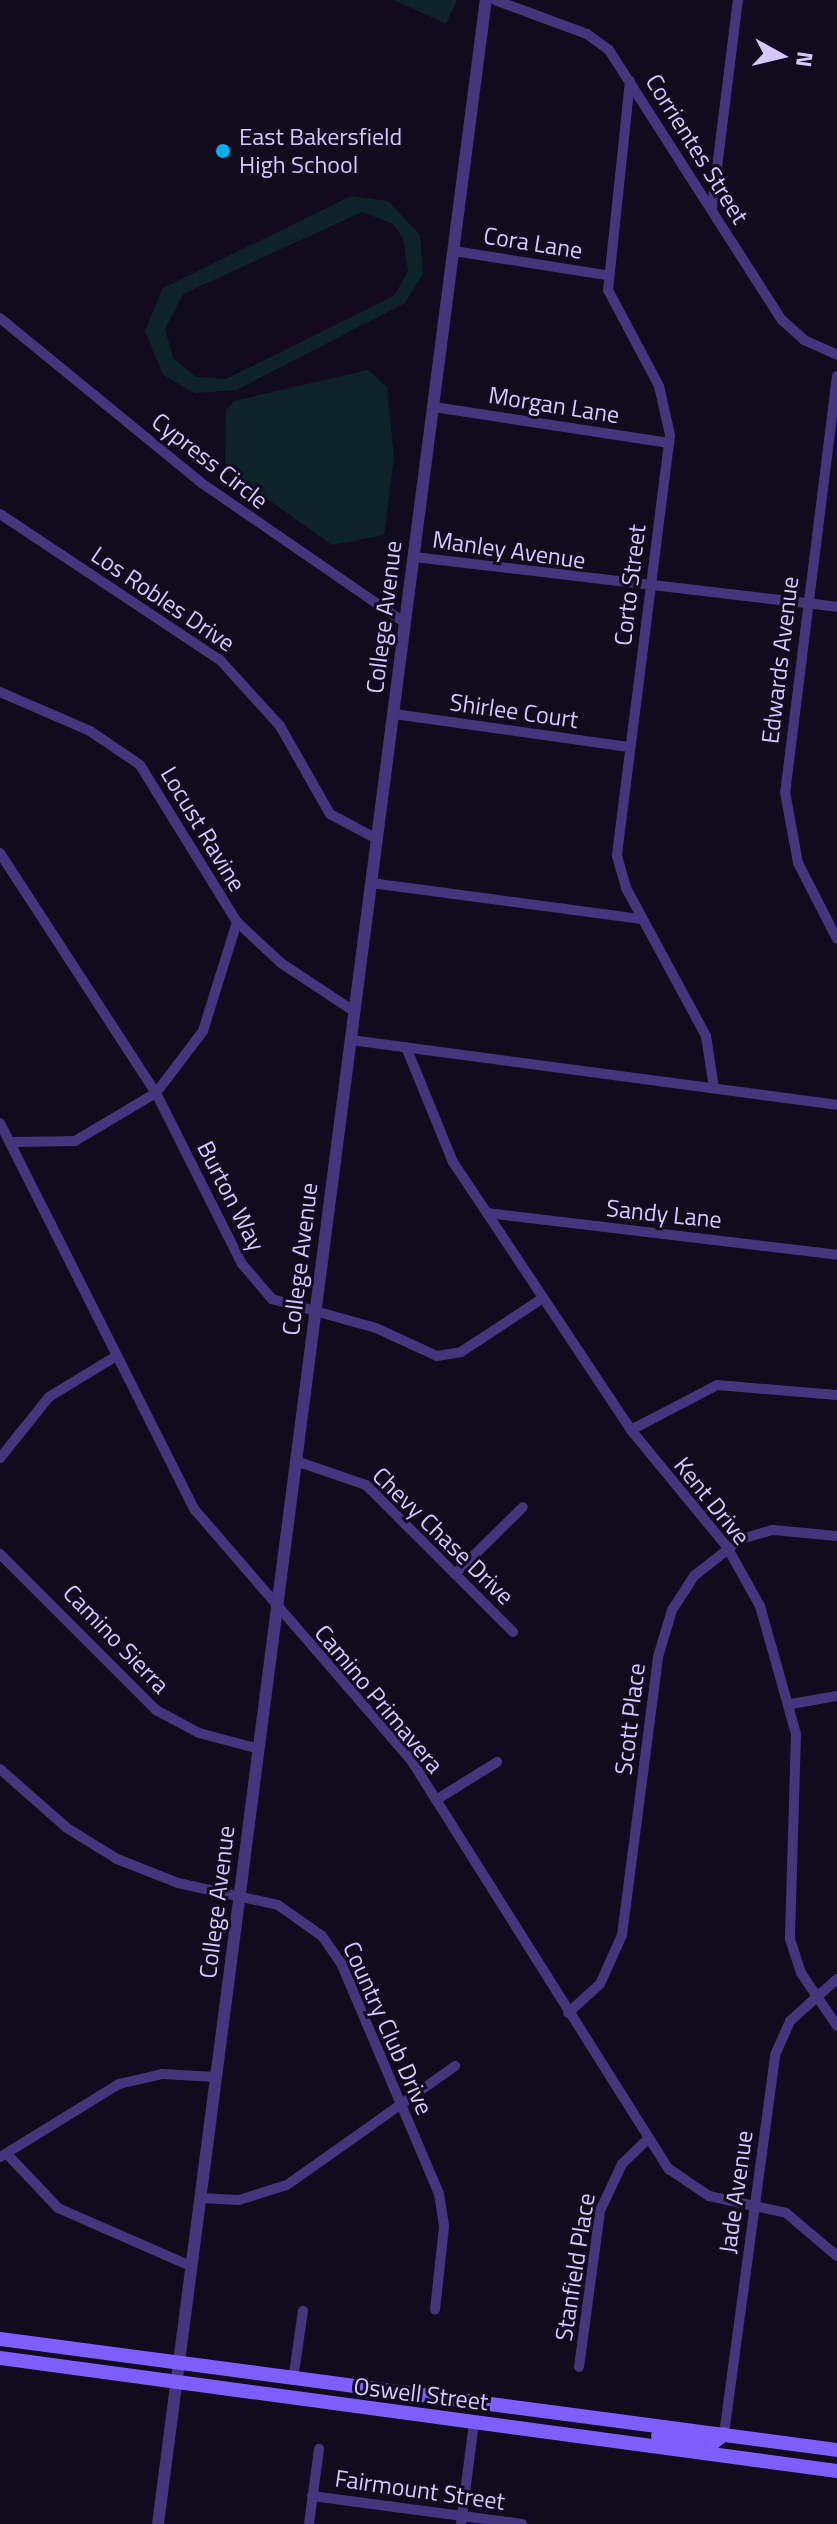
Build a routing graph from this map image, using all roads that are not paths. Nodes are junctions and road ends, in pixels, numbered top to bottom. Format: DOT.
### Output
graph roads {
  1 [pos="486,0"];
  2 [pos="495,0"];
  3 [pos="738,0"];
  4 [pos="630,81"];
  5 [pos="712,209"];
  6 [pos="454,251"];
  7 [pos="606,275"];
  8 [pos="0,318"];
  9 [pos="837,355"];
  10 [pos="837,376"];
  11 [pos="434,407"];
  12 [pos="669,443"];
  13 [pos="0,514"];
  14 [pos="414,557"];
  15 [pos="650,586"];
  16 [pos="807,604"];
  17 [pos="837,607"];
  18 [pos="405,623"];
  19 [pos="0,692"];
  20 [pos="394,714"];
  21 [pos="629,747"];
  22 [pos="377,839"];
  23 [pos="0,853"];
  24 [pos="371,883"];
  25 [pos="642,919"];
  26 [pos="237,922"];
  27 [pos="837,939"];
  28 [pos="355,1012"];
  29 [pos="351,1040"];
  30 [pos="406,1047"];
  31 [pos="714,1088"];
  32 [pos="156,1093"];
  33 [pos="837,1105"];
  34 [pos="0,1123"];
  35 [pos="13,1142"];
  36 [pos="487,1213"];
  37 [pos="837,1255"];
  38 [pos="543,1298"];
  39 [pos="315,1316"];
  40 [pos="113,1358"];
  41 [pos="837,1395"];
  42 [pos="631,1430"];
  43 [pos="0,1458"];
  44 [pos="296,1461"];
  45 [pos="523,1507"];
  46 [pos="837,1536"];
  47 [pos="727,1547"];
  48 [pos="0,1554"];
  49 [pos="455,1574"];
  50 [pos="277,1610"];
  51 [pos="513,1632"];
  52 [pos="837,1696"];
  53 [pos="791,1704"];
  54 [pos="259,1749"];
  55 [pos="497,1762"];
  56 [pos="0,1769"];
  57 [pos="436,1800"];
  58 [pos="239,1897"];
  59 [pos="837,1979"];
  60 [pos="815,1996"];
  61 [pos="568,2013"];
  62 [pos="837,2026"];
  63 [pos="455,2066"];
  64 [pos="216,2077"];
  65 [pos="401,2102"];
  66 [pos="648,2139"];
  67 [pos="4,2156"];
  68 [pos="200,2198"];
  69 [pos="754,2205"];
  70 [pos="837,2256"];
  71 [pos="191,2266"];
  72 [pos="435,2310"];
  73 [pos="303,2311"];
  74 [pos="0,2339"];
  75 [pos="0,2361"];
  76 [pos="178,2365"];
  77 [pos="579,2367"];
  78 [pos="293,2380"];
  79 [pos="176,2383"];
  80 [pos="597,2420"];
  81 [pos="474,2423"];
  82 [pos="724,2434"];
  83 [pos="614,2441"];
  84 [pos="319,2449"];
  85 [pos="837,2450"];
  86 [pos="837,2471"];
  87 [pos="312,2496"];
  88 [pos="461,2520"];
  89 [pos="158,2524"];
  90 [pos="309,2524"];
  91 [pos="522,2524"];
  1 -- 6 [label="street, College Avenue"];
  2 -- 4 [label="street, Corrientes Street"];
  3 -- 5 [label="street"];
  4 -- 5 [label="street, Corrientes Street"];
  4 -- 7 [label="street, Corto Street"];
  5 -- 9 [label="street, Corrientes Street"];
  6 -- 7 [label="street, Cora Lane"];
  6 -- 11 [label="street, College Avenue"];
  7 -- 12 [label="street, Corto Street"];
  8 -- 18 [label="street, Cypress Circle"];
  10 -- 16 [label="street, Edwards Avenue"];
  11 -- 12 [label="street, Morgan Lane"];
  11 -- 14 [label="street, College Avenue"];
  12 -- 15 [label="street, Corto Street"];
  13 -- 22 [label="street, Los Robles Drive"];
  14 -- 15 [label="street, Manley Avenue"];
  14 -- 18 [label="street, College Avenue"];
  15 -- 16 [label="street, Manley Avenue"];
  15 -- 21 [label="street, Corto Street"];
  16 -- 17 [label="street, Manley Avenue"];
  16 -- 27 [label="street, Edwards Avenue"];
  18 -- 20 [label="street, College Avenue"];
  19 -- 26 [label="street, Locust Ravine"];
  20 -- 21 [label="street, Shirlee Court"];
  20 -- 22 [label="street, College Avenue"];
  21 -- 25 [label="street, Corto Street"];
  22 -- 24 [label="street, College Avenue"];
  23 -- 32 [label="street, Burton Way"];
  24 -- 25 [label="street"];
  24 -- 28 [label="street, College Avenue"];
  25 -- 31 [label="street, Corto Street"];
  26 -- 28 [label="street, Locust Ravine"];
  26 -- 32 [label="street"];
  28 -- 29 [label="street, College Avenue"];
  29 -- 30 [label="street"];
  29 -- 39 [label="street, College Avenue"];
  30 -- 31 [label="street"];
  30 -- 36 [label="street, Kent Drive"];
  31 -- 33 [label="street"];
  32 -- 35 [label="street"];
  32 -- 39 [label="street, Burton Way"];
  34 -- 35 [label="street, Camino Primavera"];
  35 -- 40 [label="street, Camino Primavera"];
  36 -- 37 [label="street, Sandy Lane"];
  36 -- 38 [label="street, Kent Drive"];
  38 -- 39 [label="street, Burton Way"];
  38 -- 42 [label="street, Kent Drive"];
  39 -- 44 [label="street, College Avenue"];
  40 -- 43 [label="street"];
  40 -- 50 [label="street, Camino Primavera"];
  41 -- 42 [label="street"];
  42 -- 47 [label="street, Kent Drive"];
  44 -- 49 [label="street, Chevy Chase Drive"];
  44 -- 50 [label="street, College Avenue"];
  45 -- 49 [label="street"];
  46 -- 47 [label="street, Scott Place"];
  47 -- 53 [label="street, Kent Drive"];
  47 -- 61 [label="street, Scott Place"];
  48 -- 54 [label="street, Camino Sierra"];
  49 -- 51 [label="street, Chevy Chase Drive"];
  50 -- 54 [label="street, College Avenue"];
  50 -- 57 [label="street, Camino Primavera"];
  52 -- 53 [label="street"];
  53 -- 60 [label="street, Kent Drive"];
  54 -- 58 [label="street, College Avenue"];
  55 -- 57 [label="street"];
  56 -- 58 [label="street, Country Club Drive"];
  57 -- 61 [label="street, Camino Primavera"];
  58 -- 64 [label="street, College Avenue"];
  58 -- 65 [label="street, Country Club Drive"];
  59 -- 60 [label="street, Jade Avenue"];
  60 -- 62 [label="street, Kent Drive"];
  60 -- 69 [label="street, Jade Avenue"];
  61 -- 66 [label="street, Camino Primavera"];
  63 -- 65 [label="street"];
  64 -- 67 [label="street"];
  64 -- 68 [label="street, College Avenue"];
  65 -- 68 [label="street"];
  65 -- 72 [label="street, Country Club Drive"];
  66 -- 69 [label="street, Camino Primavera"];
  66 -- 77 [label="street, Stanfield Place"];
  67 -- 71 [label="street"];
  68 -- 71 [label="street, College Avenue"];
  69 -- 70 [label="street, Camino Primavera"];
  69 -- 82 [label="street, Jade Avenue"];
  71 -- 76 [label="street, College Avenue"];
  73 -- 78 [label="street"];
  74 -- 76 [label="main road, Oswell Street"];
  75 -- 79 [label="main road, Oswell Street"];
  76 -- 78 [label="main road, Oswell Street"];
  76 -- 79 [label="street, College Avenue"];
  78 -- 80 [label="main road, Oswell Street"];
  79 -- 81 [label="main road, Oswell Street"];
  79 -- 89 [label="street, College Avenue"];
  80 -- 81 [label="main road"];
  80 -- 82 [label="main road, Oswell Street"];
  81 -- 83 [label="main road, Oswell Street"];
  81 -- 88 [label="street"];
  82 -- 83 [label="main road"];
  82 -- 85 [label="main road, Oswell Street"];
  83 -- 86 [label="main road, Oswell Street"];
  84 -- 87 [label="street"];
  87 -- 88 [label="street, Fairmount Street"];
  87 -- 90 [label="street"];
  88 -- 91 [label="street, Fairmount Street"];
}
